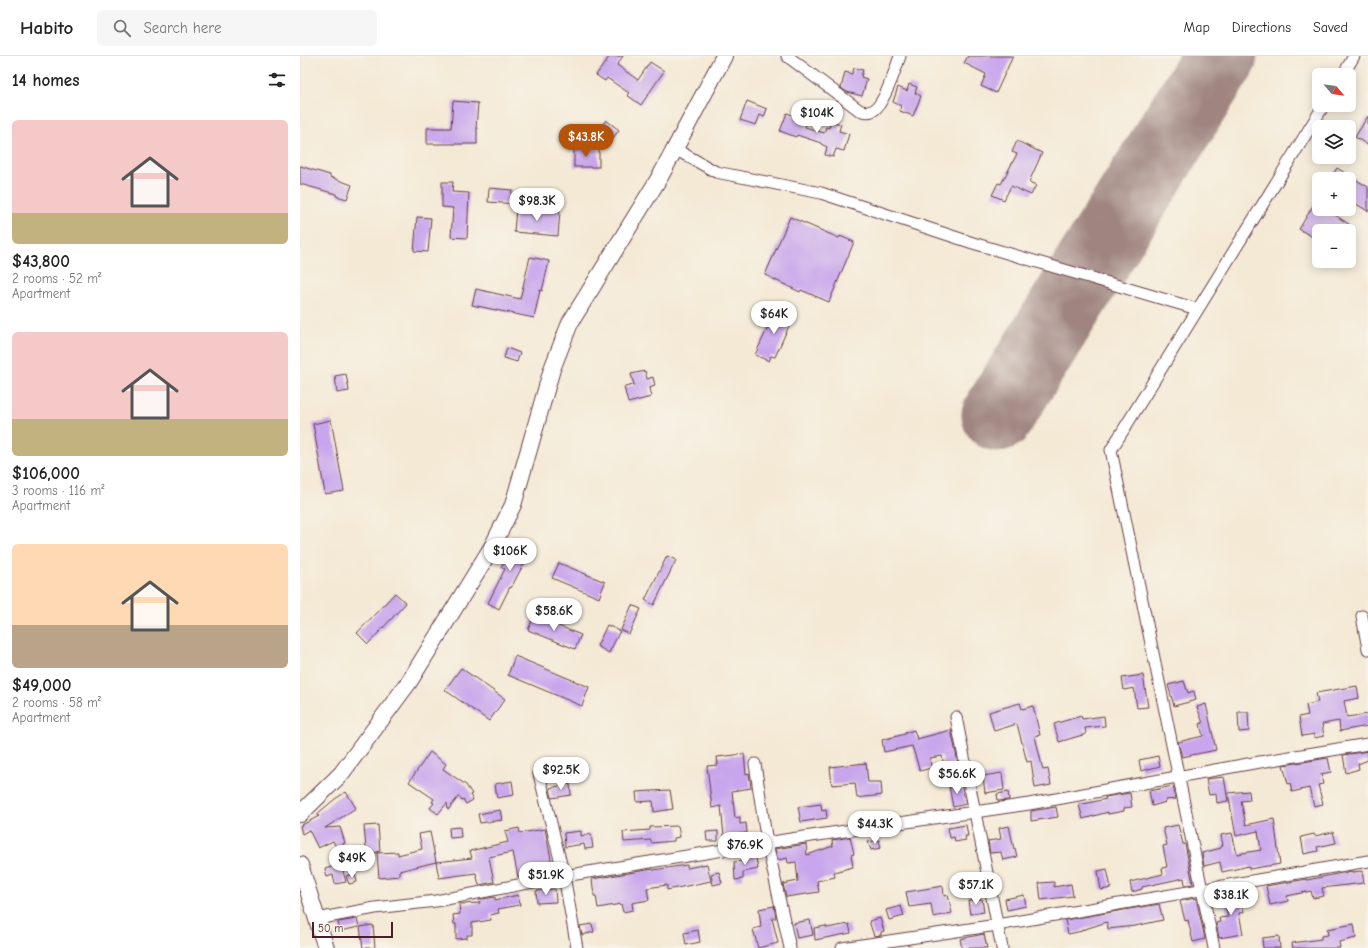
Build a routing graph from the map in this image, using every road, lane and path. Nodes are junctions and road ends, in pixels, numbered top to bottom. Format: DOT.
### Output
graph roads {
  1 [pos="724,56"];
  2 [pos="787,56"];
  3 [pos="900,56"];
  4 [pos="1354,56"];
  5 [pos="1347,68"];
  6 [pos="1320,112"];
  7 [pos="675,149"];
  8 [pos="1197,309"];
  9 [pos="1362,616"];
  10 [pos="1368,648"];
  11 [pos="956,717"];
  12 [pos="1368,744"];
  13 [pos="755,764"];
  14 [pos="539,774"];
  15 [pos="1179,777"];
  16 [pos="974,812"];
  17 [pos="300,814"];
  18 [pos="767,843"];
  19 [pos="1368,861"];
  20 [pos="300,864"];
  21 [pos="564,876"];
  22 [pos="1202,890"];
  23 [pos="317,919"];
  24 [pos="997,925"];
  25 [pos="326,948"];
  26 [pos="577,948"];
  27 [pos="790,948"];
  28 [pos="842,948"];
  29 [pos="1002,948"];
  30 [pos="1214,948"];
  1 -- 7 [label="street"];
  2 -- 3 [label="street"];
  4 -- 5 [label="street"];
  6 -- 8 [label="street"];
  7 -- 8 [label="street"];
  7 -- 17 [label="street"];
  8 -- 15 [label="street"];
  9 -- 10 [label="street"];
  11 -- 16 [label="street"];
  12 -- 15 [label="street"];
  13 -- 18 [label="street"];
  14 -- 21 [label="street"];
  15 -- 16 [label="street"];
  15 -- 22 [label="street"];
  16 -- 18 [label="street"];
  16 -- 24 [label="street"];
  18 -- 21 [label="street"];
  18 -- 27 [label="street"];
  19 -- 22 [label="street"];
  20 -- 23 [label="street"];
  21 -- 23 [label="street"];
  21 -- 26 [label="street"];
  22 -- 24 [label="street"];
  22 -- 30 [label="street"];
  23 -- 25 [label="street"];
  24 -- 28 [label="street"];
  24 -- 29 [label="street"];
}
